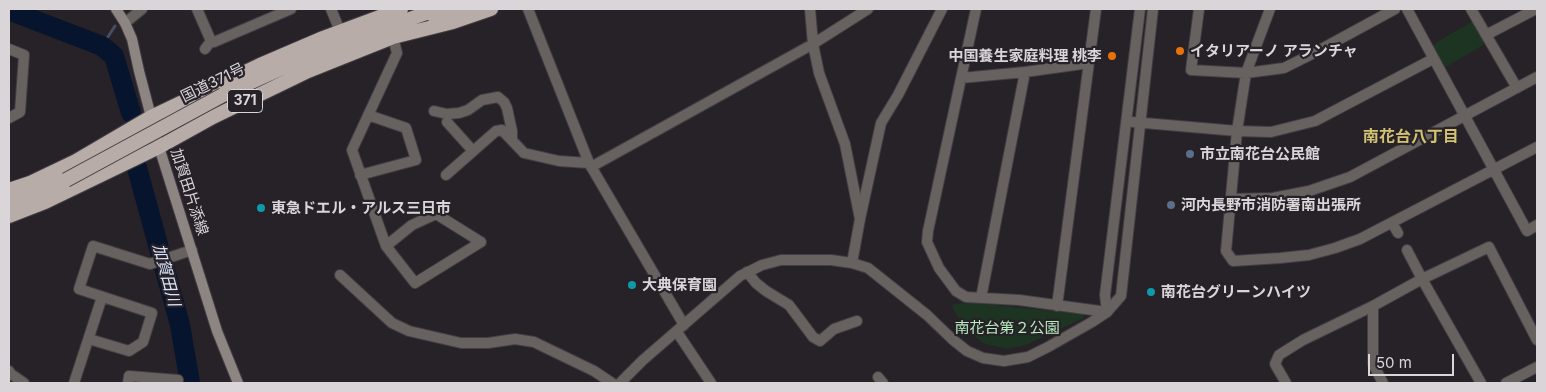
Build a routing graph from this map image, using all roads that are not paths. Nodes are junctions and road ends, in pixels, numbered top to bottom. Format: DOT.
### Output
graph roads {
  1 [pos="116,9"];
  2 [pos="142,9"];
  3 [pos="197,9"];
  4 [pos="291,9"];
  5 [pos="331,9"];
  6 [pos="401,9"];
  7 [pos="438,9"];
  8 [pos="470,9"];
  9 [pos="491,9"];
  10 [pos="528,9"];
  11 [pos="810,9"];
  12 [pos="868,9"];
  13 [pos="942,9"];
  14 [pos="976,9"];
  15 [pos="1096,9"];
  16 [pos="1140,9"];
  17 [pos="1153,9"];
  18 [pos="1199,9"];
  19 [pos="1270,9"];
  20 [pos="1395,9"];
  21 [pos="1407,9"];
  22 [pos="1472,9"];
  23 [pos="1536,9"];
  24 [pos="416,16"];
  25 [pos="125,23"];
  26 [pos="340,31"];
  27 [pos="1486,35"];
  28 [pos="393,37"];
  29 [pos="813,44"];
  30 [pos="9,49"];
  31 [pos="1433,59"];
  32 [pos="1089,64"];
  33 [pos="1024,72"];
  34 [pos="1246,74"];
  35 [pos="1537,77"];
  36 [pos="961,78"];
  37 [pos="1517,88"];
  38 [pos="434,111"];
  39 [pos="368,115"];
  40 [pos="1466,116"];
  41 [pos="151,117"];
  42 [pos="9,118"];
  43 [pos="1126,121"];
  44 [pos="448,122"];
  45 [pos="1140,122"];
  46 [pos="1237,131"];
  47 [pos="512,139"];
  48 [pos="159,147"];
  49 [pos="1537,147"];
  50 [pos="474,151"];
  51 [pos="590,165"];
  52 [pos="1494,170"];
  53 [pos="360,175"];
  54 [pos="446,175"];
  55 [pos="9,190"];
  56 [pos="1231,199"];
  57 [pos="9,204"];
  58 [pos="9,216"];
  59 [pos="860,219"];
  60 [pos="1392,223"];
  61 [pos="1537,225"];
  62 [pos="1398,233"];
  63 [pos="386,246"];
  64 [pos="1407,250"];
  65 [pos="187,252"];
  66 [pos="852,262"];
  67 [pos="747,272"];
  68 [pos="340,275"];
  69 [pos="1422,279"];
  70 [pos="102,297"];
  71 [pos="981,298"];
  72 [pos="1057,306"];
  73 [pos="1373,306"];
  74 [pos="1107,312"];
  75 [pos="857,321"];
  76 [pos="680,328"];
  77 [pos="88,339"];
  78 [pos="1537,340"];
  79 [pos="1537,367"];
  80 [pos="9,371"];
  81 [pos="178,380"];
  82 [pos="24,383"];
  83 [pos="74,383"];
  84 [pos="128,383"];
  85 [pos="238,383"];
  86 [pos="612,383"];
  87 [pos="620,383"];
  88 [pos="710,383"];
  89 [pos="1286,383"];
  90 [pos="1383,383"];
  91 [pos="1481,383"];
  92 [pos="1506,383"];
  1 -- 25 [label="main road, 加賀田片添線"];
  2 -- 25 [label="street"];
  3 -- 4 [label="street"];
  5 -- 26 [label="street"];
  6 -- 26 [label="highway, 371"];
  7 -- 24 [label="highway, 国道371号 / 371"];
  8 -- 24 [label="highway"];
  9 -- 28 [label="highway, 371"];
  10 -- 51 [label="street"];
  11 -- 29 [label="street"];
  12 -- 29 [label="street"];
  13 -- 59 [label="street"];
  14 -- 36 [label="street"];
  15 -- 32 [label="street"];
  16 -- 43 [label="street"];
  17 -- 45 [label="street"];
  18 -- 34 [label="street"];
  19 -- 34 [label="street"];
  20 -- 34 [label="street"];
  21 -- 31 [label="street"];
  22 -- 27 [label="street"];
  23 -- 27 [label="street"];
  24 -- 57 [label="highway, 国道371号 / 371, bridge"];
  25 -- 41 [label="main road, 加賀田片添線"];
  26 -- 41 [label="highway, 371"];
  27 -- 37 [label="street"];
  28 -- 39 [label="street"];
  28 -- 48 [label="highway, 371"];
  29 -- 51 [label="street"];
  29 -- 59 [label="street"];
  30 -- 42 [label="street"];
  31 -- 40 [label="street"];
  31 -- 46 [label="street"];
  32 -- 33 [label="street"];
  32 -- 72 [label="street"];
  33 -- 36 [label="street"];
  33 -- 71 [label="street"];
  34 -- 46 [label="street"];
  35 -- 37 [label="street"];
  36 -- 71 [label="street"];
  37 -- 40 [label="street"];
  38 -- 47 [label="street"];
  39 -- 53 [label="street"];
  39 -- 53 [label="street"];
  40 -- 52 [label="street"];
  40 -- 56 [label="street"];
  41 -- 48 [label="main road, 加賀田片添線"];
  41 -- 55 [label="highway, 371"];
  43 -- 45 [label="street"];
  43 -- 74 [label="street"];
  44 -- 50 [label="street"];
  45 -- 46 [label="street"];
  45 -- 74 [label="street"];
  46 -- 56 [label="street"];
  47 -- 50 [label="street"];
  47 -- 51 [label="street"];
  48 -- 58 [label="highway, 371"];
  48 -- 65 [label="main road, 加賀田片添線"];
  49 -- 52 [label="street"];
  50 -- 54 [label="street"];
  51 -- 76 [label="street"];
  52 -- 60 [label="street"];
  52 -- 61 [label="street"];
  53 -- 63 [label="street"];
  56 -- 60 [label="street"];
  59 -- 66 [label="street"];
  60 -- 62 [label="street"];
  63 -- 63 [label="street"];
  64 -- 69 [label="street"];
  65 -- 70 [label="street"];
  65 -- 85 [label="main road, 加賀田片添線"];
  66 -- 67 [label="street"];
  66 -- 74 [label="street"];
  67 -- 75 [label="street"];
  67 -- 76 [label="street"];
  68 -- 86 [label="street"];
  69 -- 73 [label="street"];
  69 -- 78 [label="street"];
  69 -- 91 [label="street"];
  70 -- 77 [label="street"];
  70 -- 77 [label="street"];
  71 -- 72 [label="street"];
  72 -- 74 [label="street"];
  73 -- 89 [label="street"];
  73 -- 90 [label="street"];
  76 -- 87 [label="street"];
  76 -- 88 [label="street"];
  77 -- 83 [label="street"];
  79 -- 92 [label="street"];
  80 -- 82 [label="street"];
  81 -- 84 [label="street"];
}
